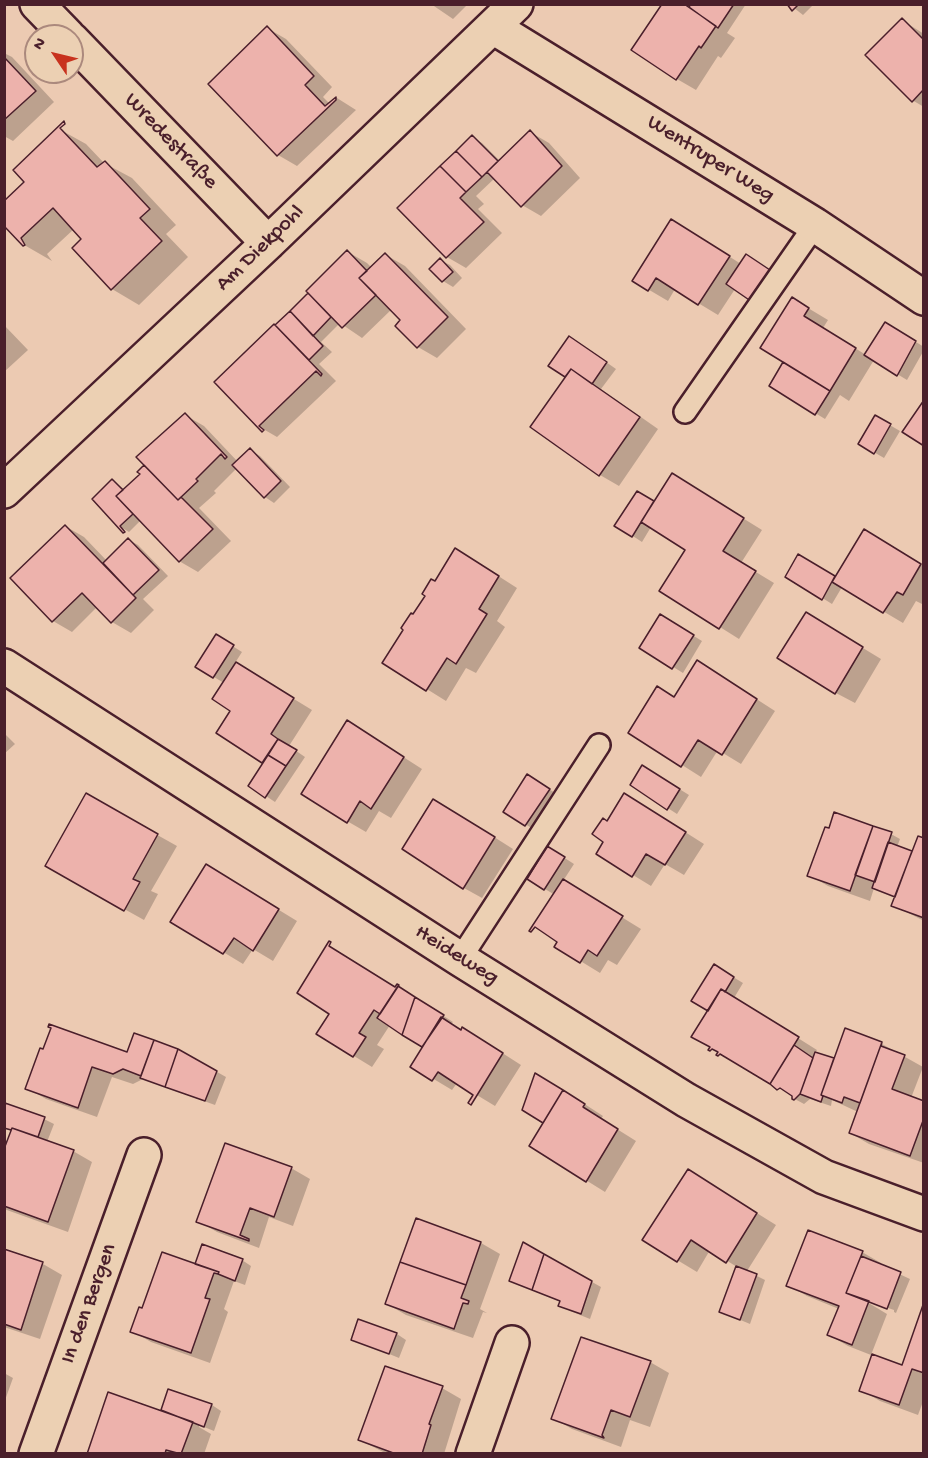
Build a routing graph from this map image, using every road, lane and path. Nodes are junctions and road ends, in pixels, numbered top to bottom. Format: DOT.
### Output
graph roads {
  1 [pos="38,4"];
  2 [pos="505,16"];
  3 [pos="57,24"];
  4 [pos="84,52"];
  5 [pos="814,225"];
  6 [pos="268,243"];
  7 [pos="924,298"];
  8 [pos="686,412"];
  9 [pos="4,491"];
  10 [pos="4,666"];
  11 [pos="599,745"];
  12 [pos="460,959"];
  13 [pos="144,1155"];
  14 [pos="924,1215"];
  15 [pos="512,1343"];
  16 [pos="36,1454"];
  17 [pos="473,1454"];
  1 -- 3 [label="street"];
  2 -- 5 [label="street, Wentruper Weg"];
  2 -- 6 [label="street, Am Diekpohl"];
  4 -- 6 [label="street, Wredestraße"];
  5 -- 7 [label="street, Wentruper Weg"];
  5 -- 8 [label="lane"];
  6 -- 9 [label="street, Am Diekpohl"];
  10 -- 12 [label="street, Heideweg"];
  11 -- 12 [label="lane"];
  12 -- 14 [label="street, Heideweg"];
  13 -- 16 [label="street, In den Bergen"];
  15 -- 17 [label="street"];
}
